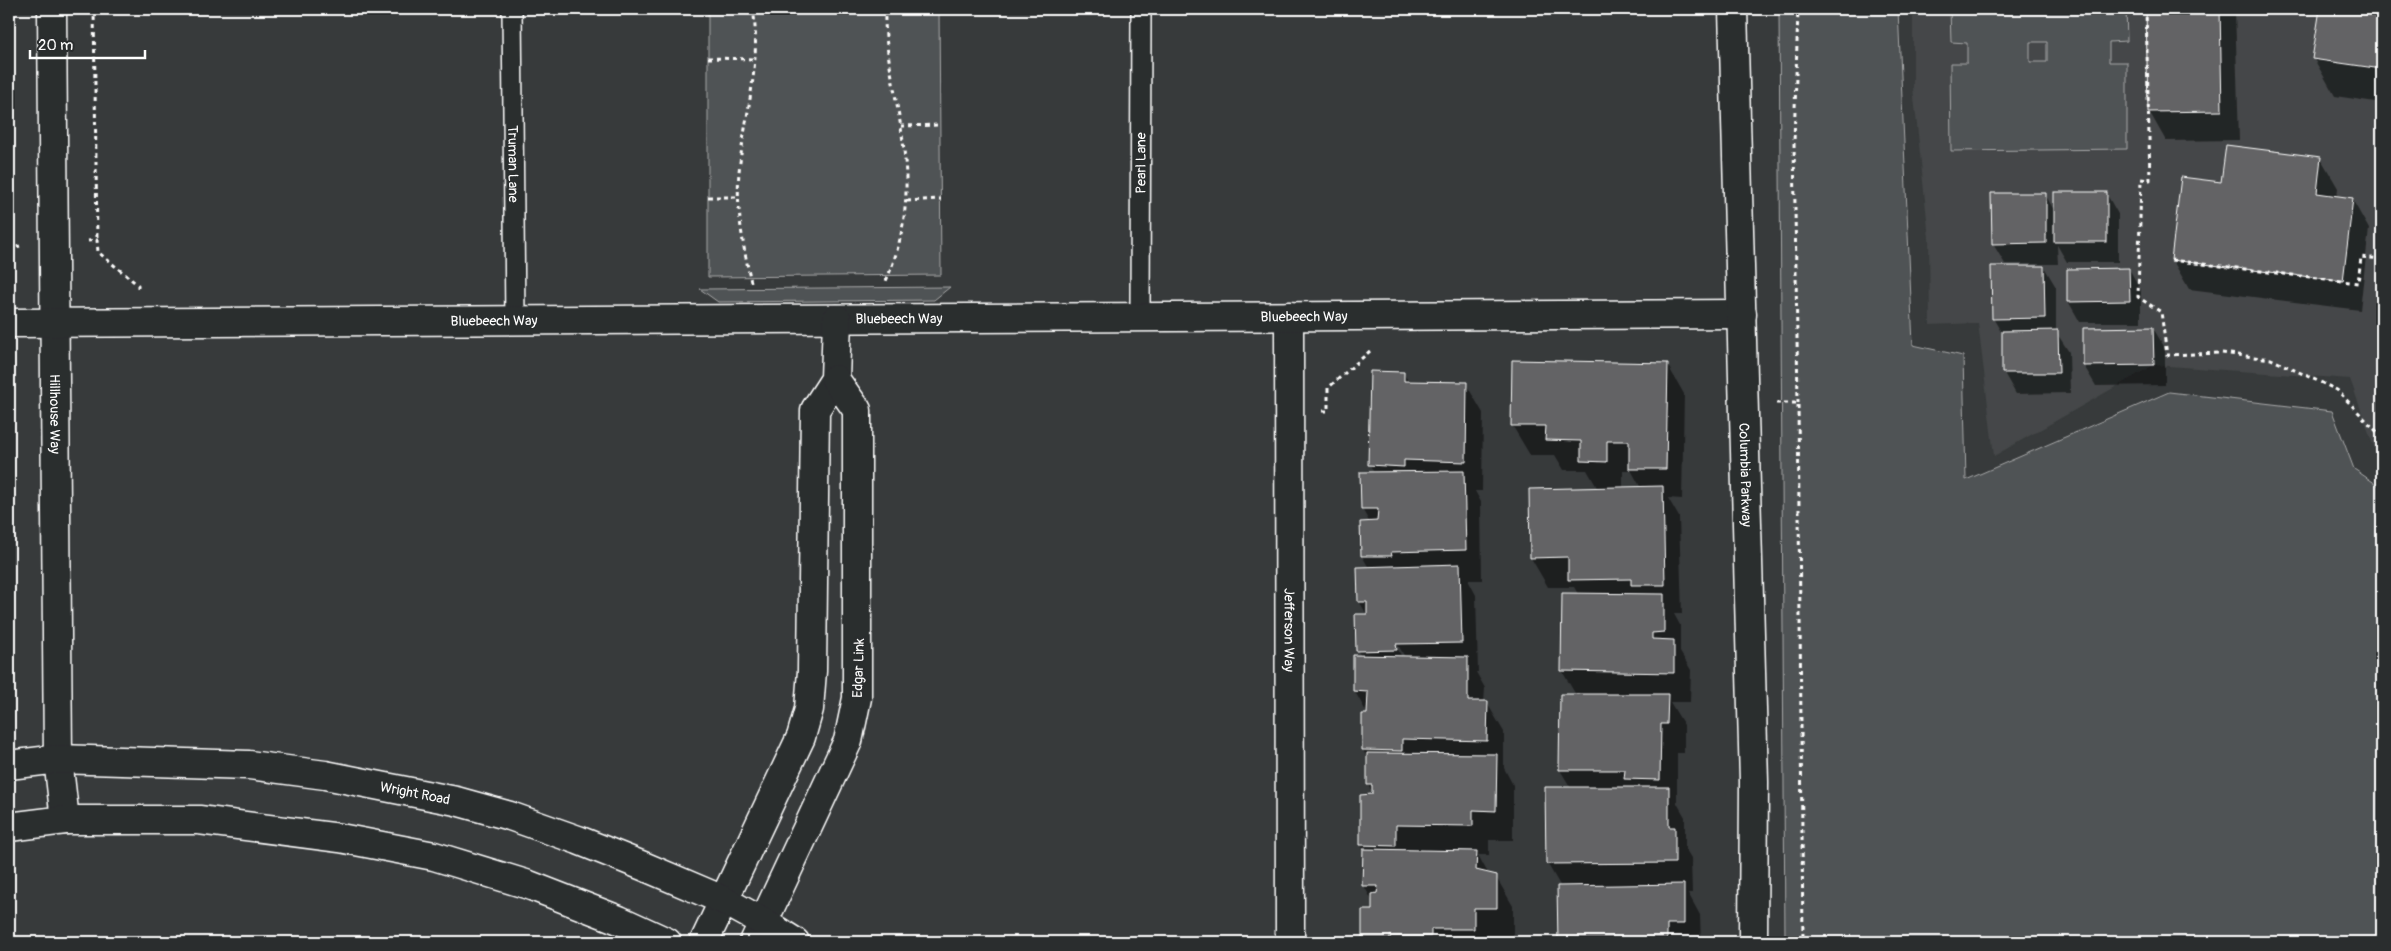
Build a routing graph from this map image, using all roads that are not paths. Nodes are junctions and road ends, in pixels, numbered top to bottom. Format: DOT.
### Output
graph roads {
  1 [pos="52,9"];
  2 [pos="512,9"];
  3 [pos="1141,9"];
  4 [pos="1733,9"];
  5 [pos="1742,314"];
  6 [pos="1289,316"];
  7 [pos="1140,317"];
  8 [pos="837,319"];
  9 [pos="514,320"];
  10 [pos="9,323"];
  11 [pos="56,323"];
  12 [pos="835,379"];
  13 [pos="58,759"];
  14 [pos="9,765"];
  15 [pos="65,820"];
  16 [pos="9,827"];
  17 [pos="723,900"];
  18 [pos="758,932"];
  19 [pos="667,942"];
  20 [pos="704,942"];
  21 [pos="795,942"];
  22 [pos="1290,942"];
  23 [pos="1753,942"];
  1 -- 11 [label="street, Hillhouse Way"];
  2 -- 9 [label="lane, Truman Lane"];
  3 -- 7 [label="lane, Pearl Lane"];
  4 -- 5 [label="street, Columbia Parkway"];
  5 -- 6 [label="street, Bluebeech Way"];
  5 -- 23 [label="street, Columbia Parkway"];
  6 -- 7 [label="street, Bluebeech Way"];
  6 -- 22 [label="street, Jefferson Way"];
  7 -- 8 [label="street, Bluebeech Way"];
  8 -- 9 [label="street, Bluebeech Way"];
  8 -- 12 [label="street"];
  9 -- 11 [label="street, Bluebeech Way"];
  10 -- 11 [label="street, Bluebeech Way"];
  11 -- 13 [label="street, Hillhouse Way"];
  12 -- 17 [label="street"];
  12 -- 18 [label="street, Edgar Link"];
  13 -- 14 [label="street, Wright Road"];
  13 -- 15 [label="street, Hillhouse Way"];
  13 -- 17 [label="street, Wright Road"];
  15 -- 16 [label="street"];
  15 -- 19 [label="street"];
  17 -- 18 [label="street, Wright Road"];
  17 -- 20 [label="street"];
  18 -- 21 [label="street, Wright Road"];
}
